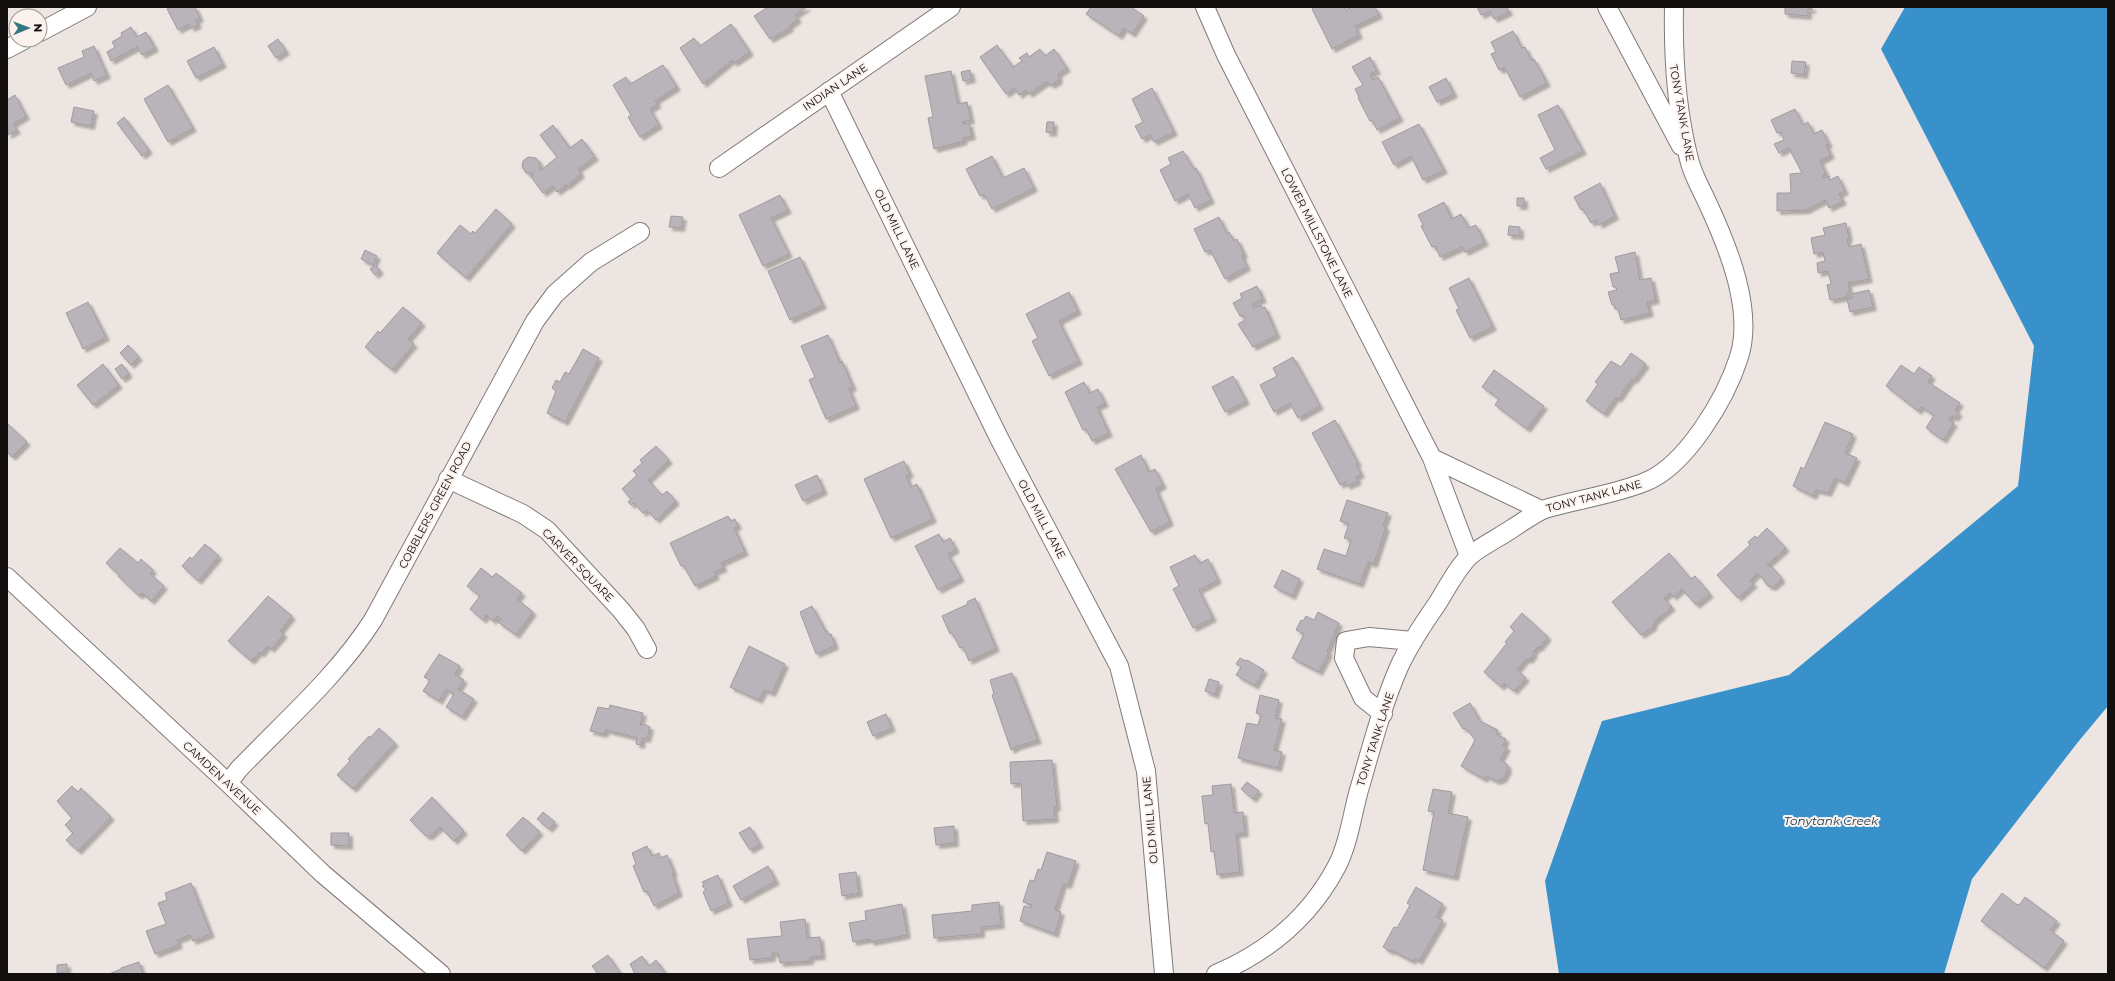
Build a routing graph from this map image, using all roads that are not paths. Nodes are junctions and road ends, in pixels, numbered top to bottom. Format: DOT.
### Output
graph roads {
  1 [pos="86,7"];
  2 [pos="951,7"];
  3 [pos="1205,7"];
  4 [pos="1607,7"];
  5 [pos="1674,7"];
  6 [pos="48,28"];
  7 [pos="829,91"];
  8 [pos="1689,162"];
  9 [pos="719,168"];
  10 [pos="640,232"];
  11 [pos="1432,458"];
  12 [pos="448,479"];
  13 [pos="1541,510"];
  14 [pos="1469,556"];
  15 [pos="7,577"];
  16 [pos="1413,641"];
  17 [pos="647,649"];
  18 [pos="1383,714"];
  19 [pos="228,783"];
  20 [pos="441,974"];
  21 [pos="1164,974"];
  22 [pos="1216,974"];
  1 -- 6 [label="street"];
  2 -- 7 [label="street, INDIAN LANE"];
  3 -- 11 [label="street, LOWER MILLSTONE LANE"];
  4 -- 8 [label="street"];
  5 -- 8 [label="street, TONY TANK LANE"];
  7 -- 9 [label="street, INDIAN LANE"];
  7 -- 21 [label="street, OLD MILL LANE"];
  8 -- 13 [label="street, TONY TANK LANE"];
  10 -- 12 [label="street, COBBLERS GREEN ROAD"];
  11 -- 13 [label="street"];
  11 -- 14 [label="street, LOWER MILLSTONE LANE"];
  12 -- 17 [label="street, CARVER SQUARE"];
  12 -- 19 [label="street, COBBLERS GREEN ROAD"];
  13 -- 14 [label="street, TONY TANK LANE"];
  14 -- 16 [label="street, TONY TANK LANE"];
  15 -- 19 [label="street, CAMDEN AVENUE"];
  16 -- 18 [label="street, TONY TANK LANE"];
  16 -- 18 [label="street"];
  18 -- 22 [label="street, TONY TANK LANE"];
  19 -- 20 [label="street, CAMDEN AVENUE"];
}
